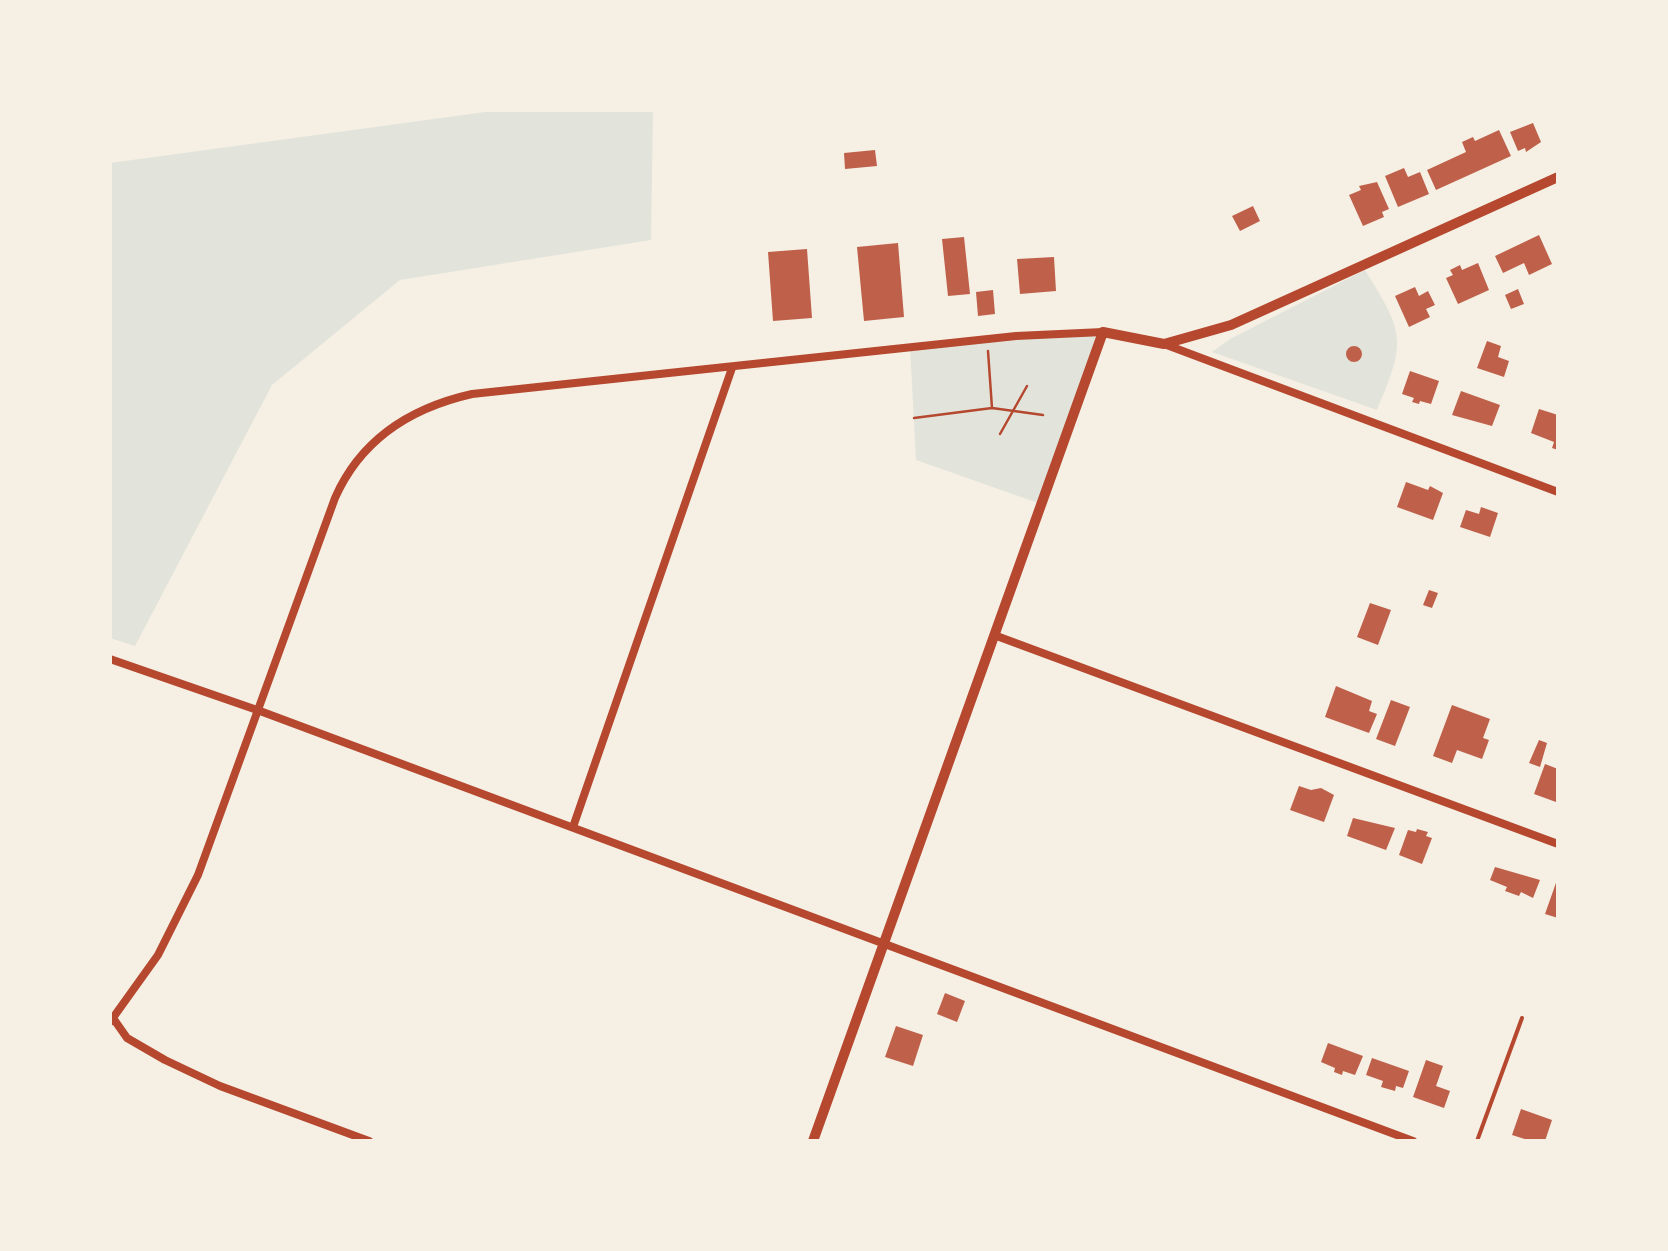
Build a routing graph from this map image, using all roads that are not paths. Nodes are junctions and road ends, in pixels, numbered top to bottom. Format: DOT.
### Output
graph roads {
  1 [pos="1558,177"];
  2 [pos="1103,332"];
  3 [pos="1164,344"];
  4 [pos="732,368"];
  5 [pos="1558,492"];
  6 [pos="994,635"];
  7 [pos="110,658"];
  8 [pos="260,711"];
  9 [pos="573,827"];
  10 [pos="1558,844"];
  11 [pos="884,945"];
  12 [pos="1522,1018"];
  13 [pos="111,1020"];
  14 [pos="369,1141"];
  15 [pos="813,1141"];
  16 [pos="1413,1141"];
  17 [pos="1477,1141"];
  1 -- 3 [label="street"];
  2 -- 3 [label="street"];
  2 -- 4 [label="street"];
  2 -- 6 [label="street"];
  3 -- 5 [label="street"];
  4 -- 8 [label="street"];
  4 -- 9 [label="street"];
  6 -- 10 [label="street"];
  6 -- 11 [label="street"];
  7 -- 8 [label="street"];
  8 -- 9 [label="street"];
  8 -- 13 [label="street"];
  9 -- 11 [label="street"];
  11 -- 15 [label="street"];
  11 -- 16 [label="street"];
  12 -- 17 [label="lane"];
  13 -- 14 [label="street"];
}
